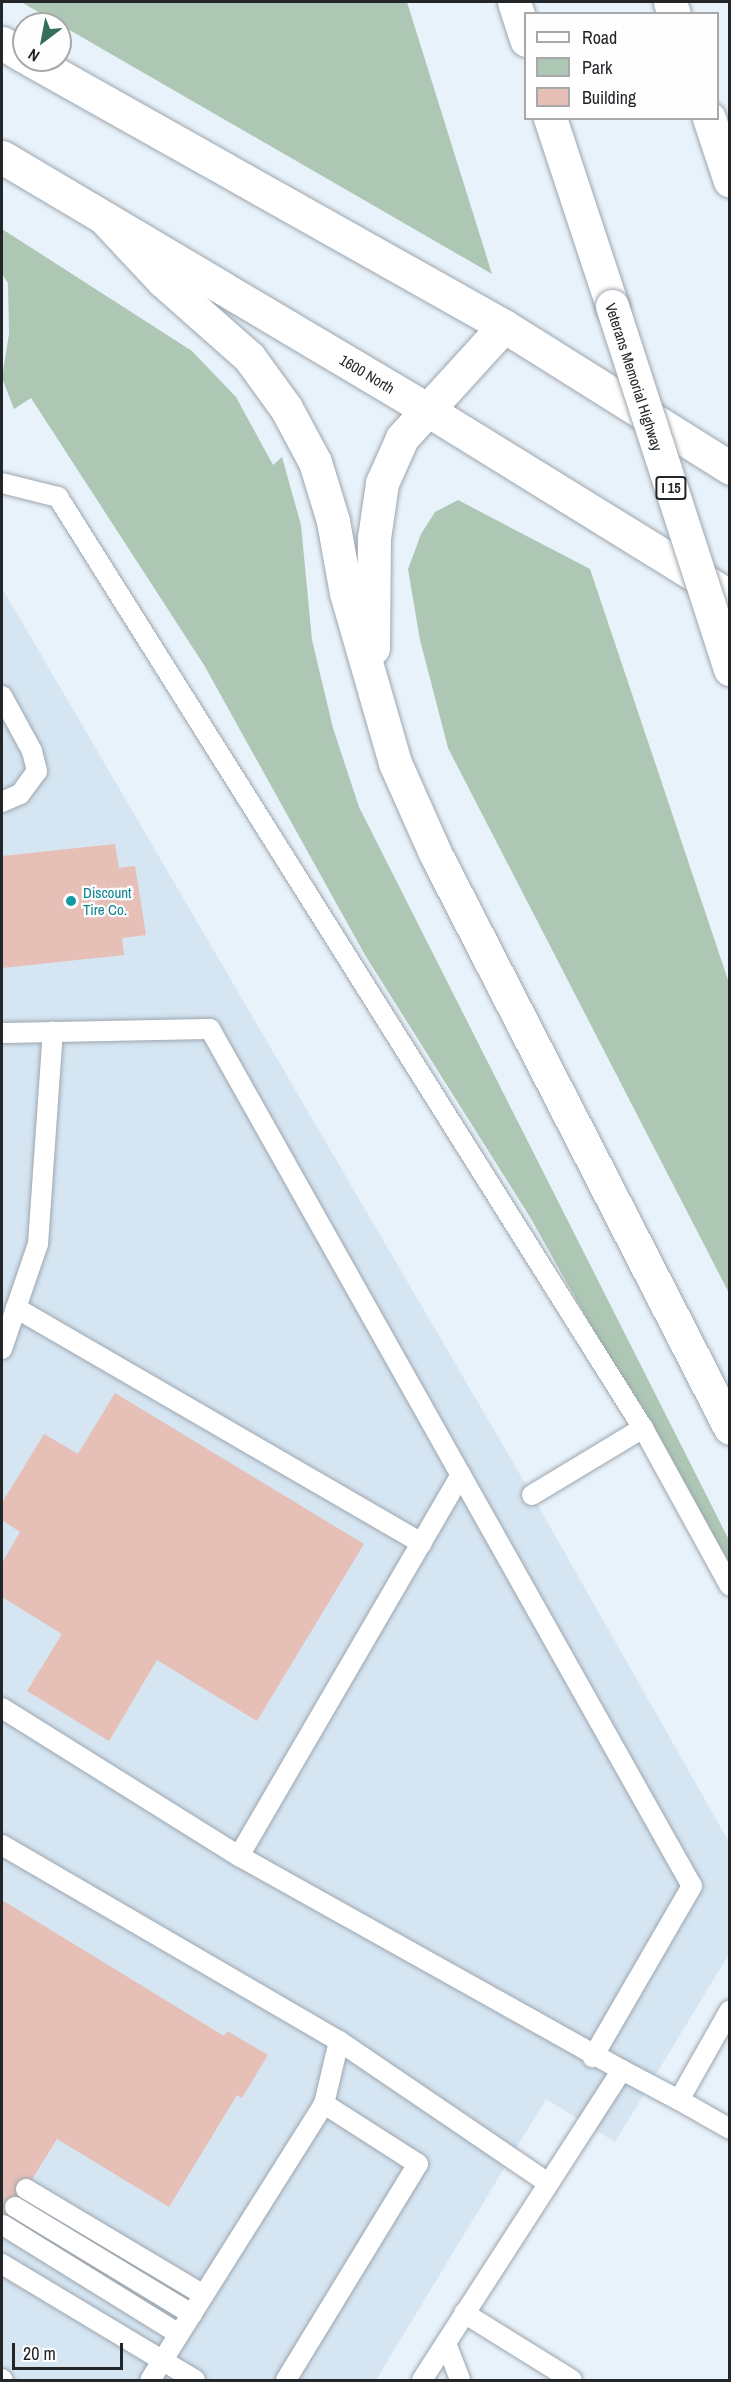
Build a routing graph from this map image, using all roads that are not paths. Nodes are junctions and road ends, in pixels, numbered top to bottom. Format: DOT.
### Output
graph roads {
  1 [pos="514,2"];
  2 [pos="524,37"];
  3 [pos="52,72"];
  4 [pos="551,120"];
  5 [pos="710,120"];
  6 [pos="2,157"];
  7 [pos="729,181"];
  8 [pos="104,218"];
  9 [pos="504,326"];
  10 [pos="426,409"];
  11 [pos="729,468"];
  12 [pos="2,483"];
  13 [pos="729,597"];
  14 [pos="729,669"];
  15 [pos="373,677"];
  16 [pos="2,696"];
  17 [pos="2,802"];
  18 [pos="53,1032"];
  19 [pos="2,1033"];
  20 [pos="16,1308"];
  21 [pos="2,1348"];
  22 [pos="643,1428"];
  23 [pos="729,1428"];
  24 [pos="461,1475"];
  25 [pos="532,1495"];
  26 [pos="422,1543"];
  27 [pos="729,1586"];
  28 [pos="2,1708"];
  29 [pos="2,1845"];
  30 [pos="239,1856"];
  31 [pos="729,2010"];
  32 [pos="339,2041"];
  33 [pos="593,2057"];
  34 [pos="622,2070"];
  35 [pos="679,2100"];
  36 [pos="324,2104"];
  37 [pos="729,2129"];
  38 [pos="548,2183"];
  39 [pos="26,2189"];
  40 [pos="15,2207"];
  41 [pos="3,2225"];
  42 [pos="2,2264"];
  43 [pos="204,2295"];
  44 [pos="464,2313"];
  45 [pos="192,2314"];
  46 [pos="179,2334"];
  47 [pos="446,2343"];
  48 [pos="162,2362"];
  49 [pos="150,2380"];
  50 [pos="195,2380"];
  51 [pos="286,2380"];
  52 [pos="422,2380"];
  53 [pos="460,2380"];
  54 [pos="572,2380"];
  1 -- 2 [label="main road"];
  3 -- 9 [label="main road"];
  4 -- 14 [label="main road, Veterans Memorial Highway / I 15, bridge"];
  5 -- 7 [label="main road"];
  6 -- 8 [label="main road, 1600 North"];
  8 -- 10 [label="main road, 1600 North"];
  8 -- 15 [label="main road"];
  9 -- 10 [label="main road"];
  9 -- 11 [label="main road"];
  10 -- 13 [label="main road, 1600 North"];
  10 -- 15 [label="main road"];
  12 -- 22 [label="lane"];
  15 -- 23 [label="main road"];
  16 -- 17 [label="lane"];
  18 -- 19 [label="lane"];
  18 -- 20 [label="lane"];
  18 -- 24 [label="lane"];
  20 -- 21 [label="lane"];
  20 -- 26 [label="lane"];
  22 -- 25 [label="lane"];
  22 -- 27 [label="lane"];
  24 -- 26 [label="lane"];
  24 -- 33 [label="lane"];
  26 -- 30 [label="lane"];
  28 -- 30 [label="lane"];
  29 -- 32 [label="lane"];
  30 -- 33 [label="lane"];
  31 -- 35 [label="lane"];
  32 -- 36 [label="lane"];
  32 -- 38 [label="lane"];
  33 -- 34 [label="lane"];
  34 -- 35 [label="lane"];
  34 -- 38 [label="lane"];
  35 -- 37 [label="lane"];
  36 -- 43 [label="lane"];
  36 -- 51 [label="lane"];
  38 -- 44 [label="lane"];
  39 -- 43 [label="lane"];
  40 -- 45 [label="lane"];
  41 -- 46 [label="lane"];
  42 -- 48 [label="lane"];
  43 -- 45 [label="lane"];
  44 -- 47 [label="lane"];
  44 -- 54 [label="lane"];
  45 -- 46 [label="lane"];
  46 -- 48 [label="lane"];
  47 -- 52 [label="lane"];
  47 -- 53 [label="lane"];
  48 -- 49 [label="lane"];
  48 -- 50 [label="lane"];
}
